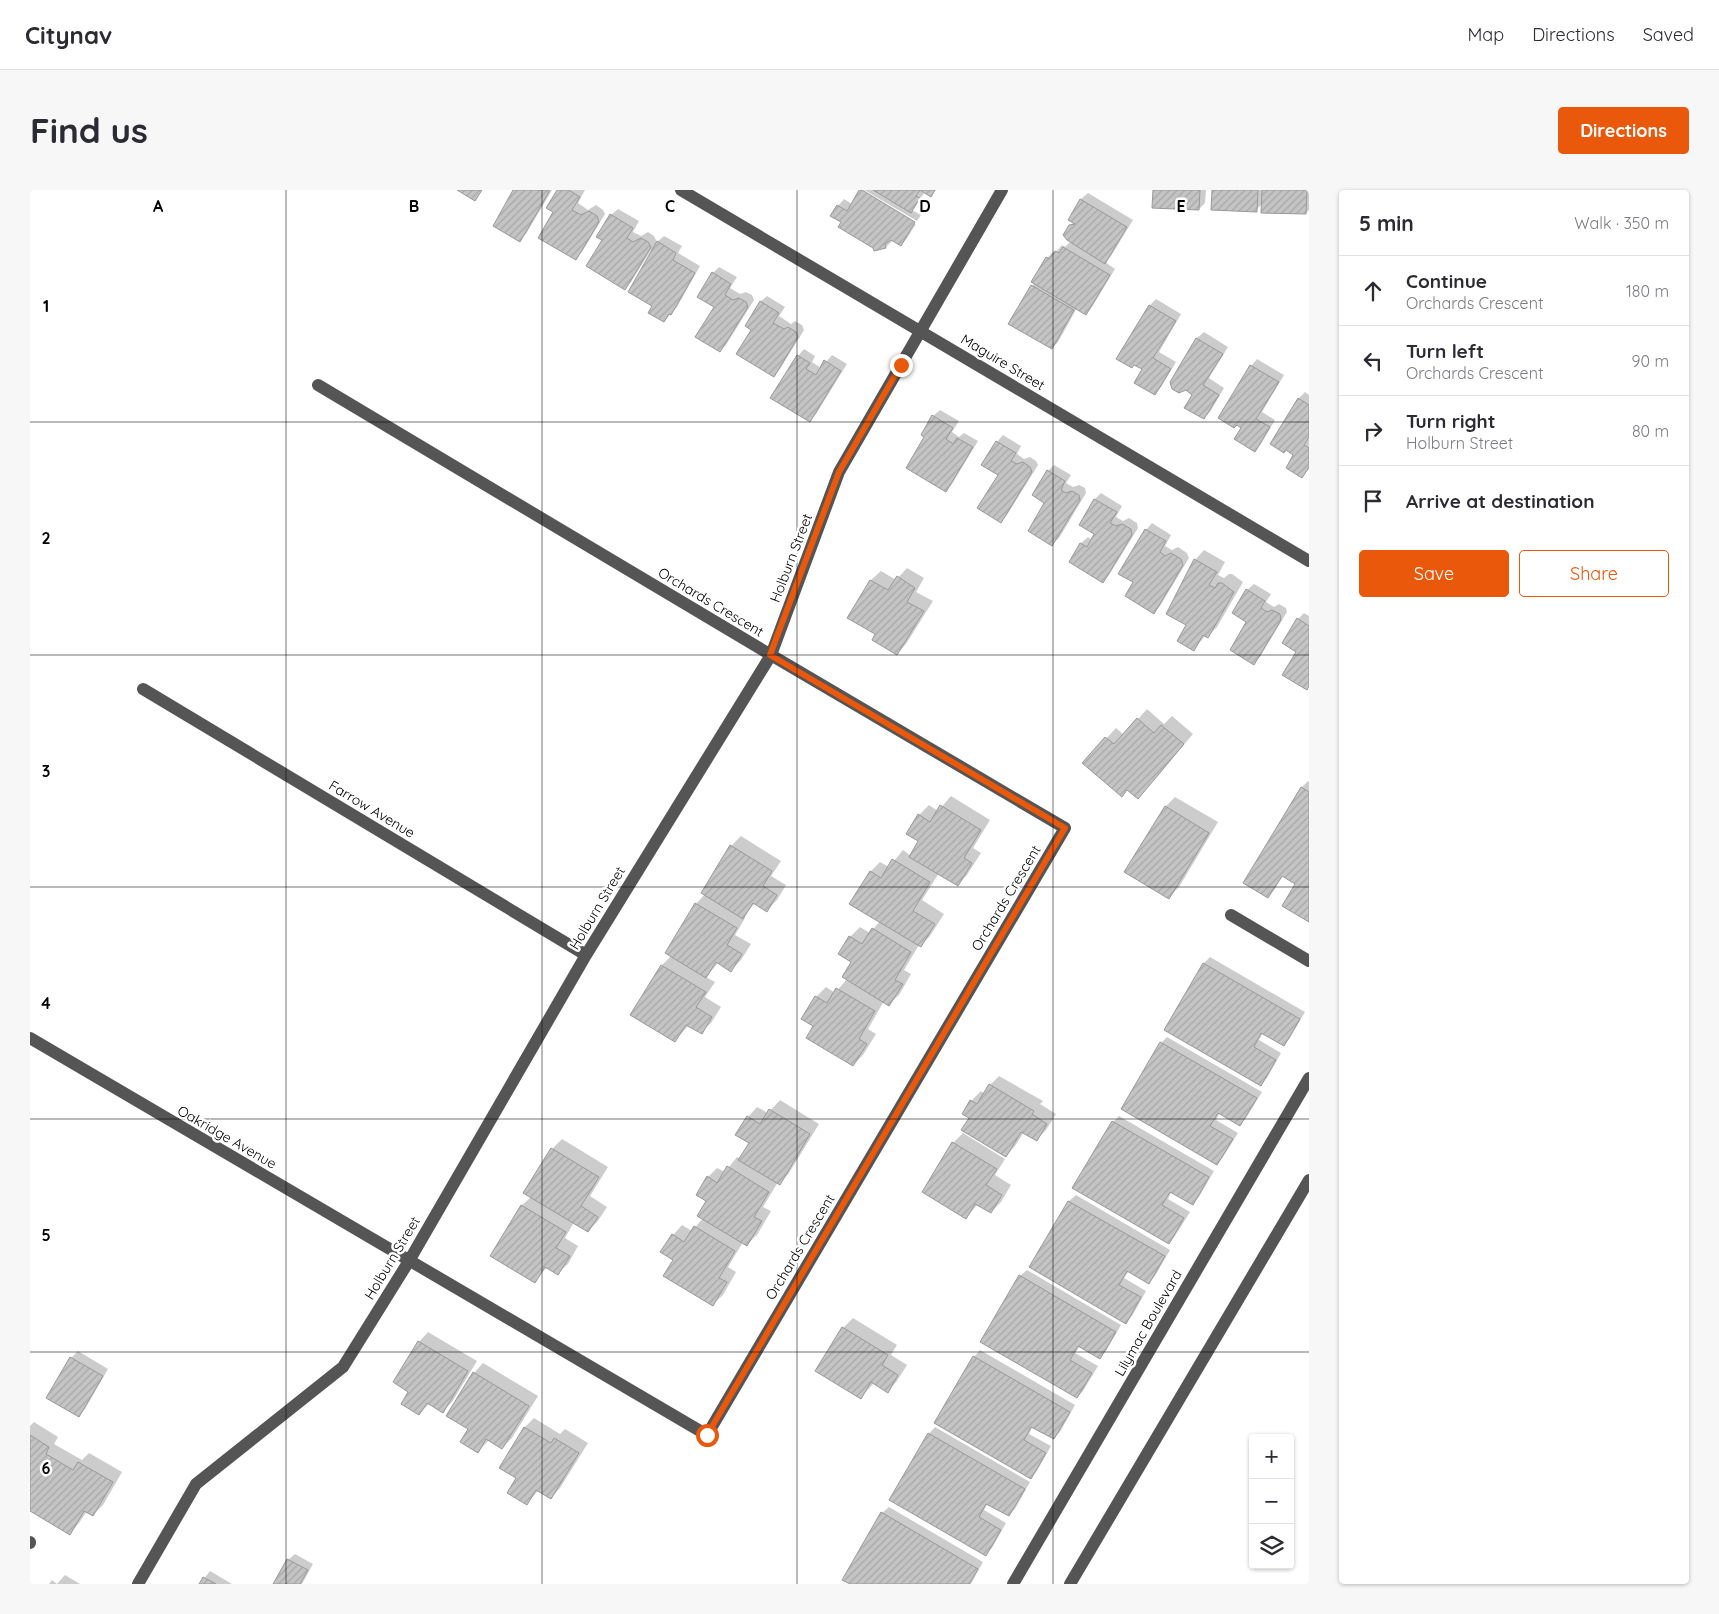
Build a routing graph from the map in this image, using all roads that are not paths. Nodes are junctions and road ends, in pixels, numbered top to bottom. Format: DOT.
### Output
graph roads {
  1 [pos="681,190"];
  2 [pos="1002,190"];
  3 [pos="920,331"];
  4 [pos="318,385"];
  5 [pos="1309,560"];
  6 [pos="770,655"];
  7 [pos="143,689"];
  8 [pos="1230,915"];
  9 [pos="586,955"];
  10 [pos="1309,961"];
  11 [pos="30,1038"];
  12 [pos="1309,1078"];
  13 [pos="1309,1180"];
  14 [pos="409,1261"];
  15 [pos="138,1584"];
  16 [pos="1012,1584"];
  17 [pos="1070,1584"];
  1 -- 3 [label="street, Maguire Street"];
  2 -- 3 [label="street, Holburn Street"];
  3 -- 5 [label="street, Maguire Street"];
  3 -- 6 [label="street, Holburn Street"];
  4 -- 6 [label="street, Orchards Crescent"];
  6 -- 9 [label="street, Holburn Street"];
  6 -- 14 [label="street, Orchards Crescent"];
  7 -- 9 [label="street, Farrow Avenue"];
  8 -- 10 [label="street"];
  9 -- 14 [label="street, Holburn Street"];
  11 -- 14 [label="street, Oakridge Avenue"];
  12 -- 16 [label="street, Lilymac Boulevard"];
  13 -- 17 [label="street"];
  14 -- 15 [label="street, Holburn Street"];
}
